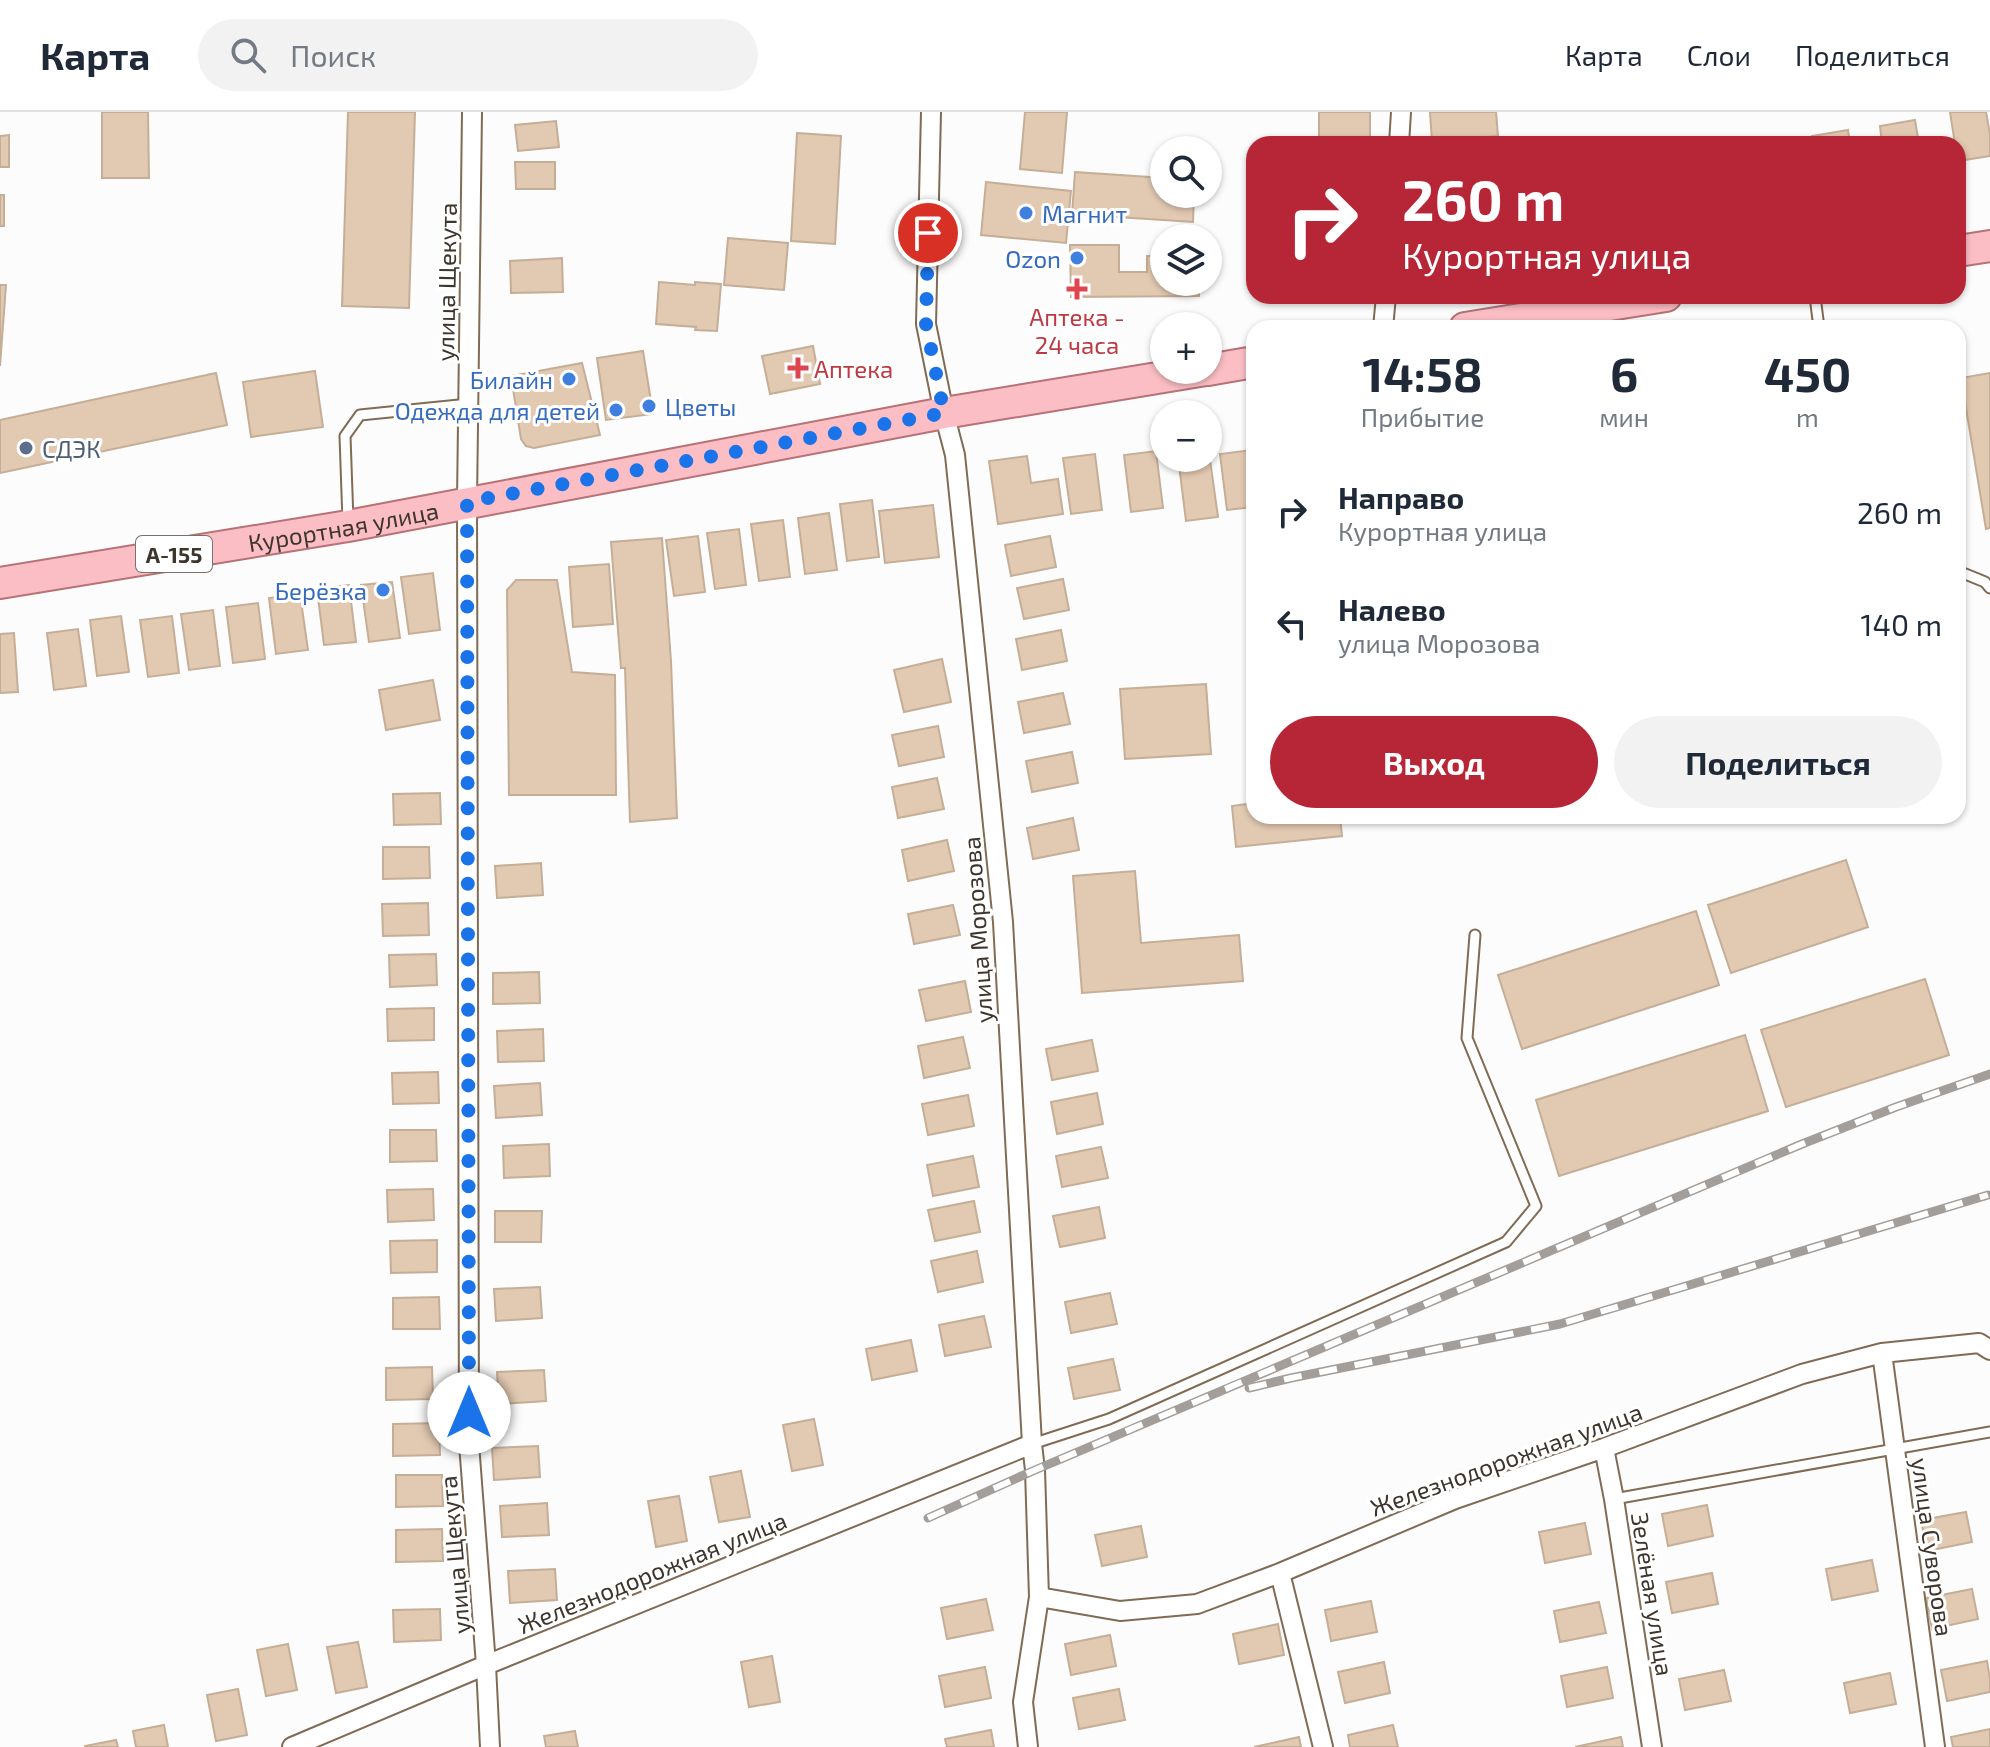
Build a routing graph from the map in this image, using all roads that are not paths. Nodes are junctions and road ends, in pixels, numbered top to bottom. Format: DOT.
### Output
graph roads {
  1 [pos="472,112"];
  2 [pos="931,112"];
  3 [pos="1401,112"];
  4 [pos="1400,136"];
  5 [pos="1990,246"];
  6 [pos="1966,250"];
  7 [pos="1616,304"];
  8 [pos="1515,320"];
  9 [pos="1246,363"];
  10 [pos="1222,367"];
  11 [pos="1150,379"];
  12 [pos="469,404"];
  13 [pos="944,413"];
  14 [pos="467,502"];
  15 [pos="348,526"];
  16 [pos="1966,574"];
  17 [pos="0,583"];
  18 [pos="1990,588"];
  19 [pos="1475,935"];
  20 [pos="1990,1350"];
  21 [pos="1882,1353"];
  22 [pos="1990,1432"];
  23 [pos="1032,1444"];
  24 [pos="1604,1448"];
  25 [pos="1895,1449"];
  26 [pos="1614,1499"];
  27 [pos="1280,1573"];
  28 [pos="1039,1597"];
  29 [pos="486,1665"];
  30 [pos="292,1747"];
  31 [pos="490,1747"];
  32 [pos="1028,1747"];
  33 [pos="1323,1747"];
  34 [pos="1652,1747"];
  35 [pos="1935,1747"];
  1 -- 12 [label="street, улица Щекута"];
  2 -- 13 [label="street, улица Морозова"];
  3 -- 4 [label="street"];
  5 -- 6 [label="main road"];
  7 -- 8 [label="main road"];
  9 -- 10 [label="main road, Курортная улица / А-155"];
  11 -- 13 [label="main road, Курортная улица / А-155"];
  12 -- 14 [label="street, улица Щекута"];
  12 -- 15 [label="lane"];
  13 -- 14 [label="main road, Курортная улица / А-155"];
  13 -- 23 [label="street, улица Морозова"];
  14 -- 15 [label="main road, Курортная улица / А-155"];
  14 -- 29 [label="street, улица Щекута"];
  15 -- 17 [label="main road, Курортная улица / А-155"];
  16 -- 18 [label="lane"];
  19 -- 23 [label="lane"];
  20 -- 21 [label="street, Железнодорожная улица"];
  21 -- 24 [label="street, Железнодорожная улица"];
  21 -- 25 [label="street, улица Суворова"];
  22 -- 25 [label="lane"];
  23 -- 28 [label="street, улица Морозова"];
  23 -- 29 [label="street, Железнодорожная улица"];
  24 -- 26 [label="street, Зелёная улица"];
  24 -- 27 [label="street, Железнодорожная улица"];
  25 -- 26 [label="lane"];
  25 -- 35 [label="street, улица Суворова"];
  26 -- 34 [label="street, Зелёная улица"];
  27 -- 28 [label="street, Железнодорожная улица"];
  27 -- 33 [label="street"];
  28 -- 32 [label="street, улица Морозова"];
  29 -- 30 [label="street, Железнодорожная улица"];
  29 -- 31 [label="street, улица Щекута"];
}
